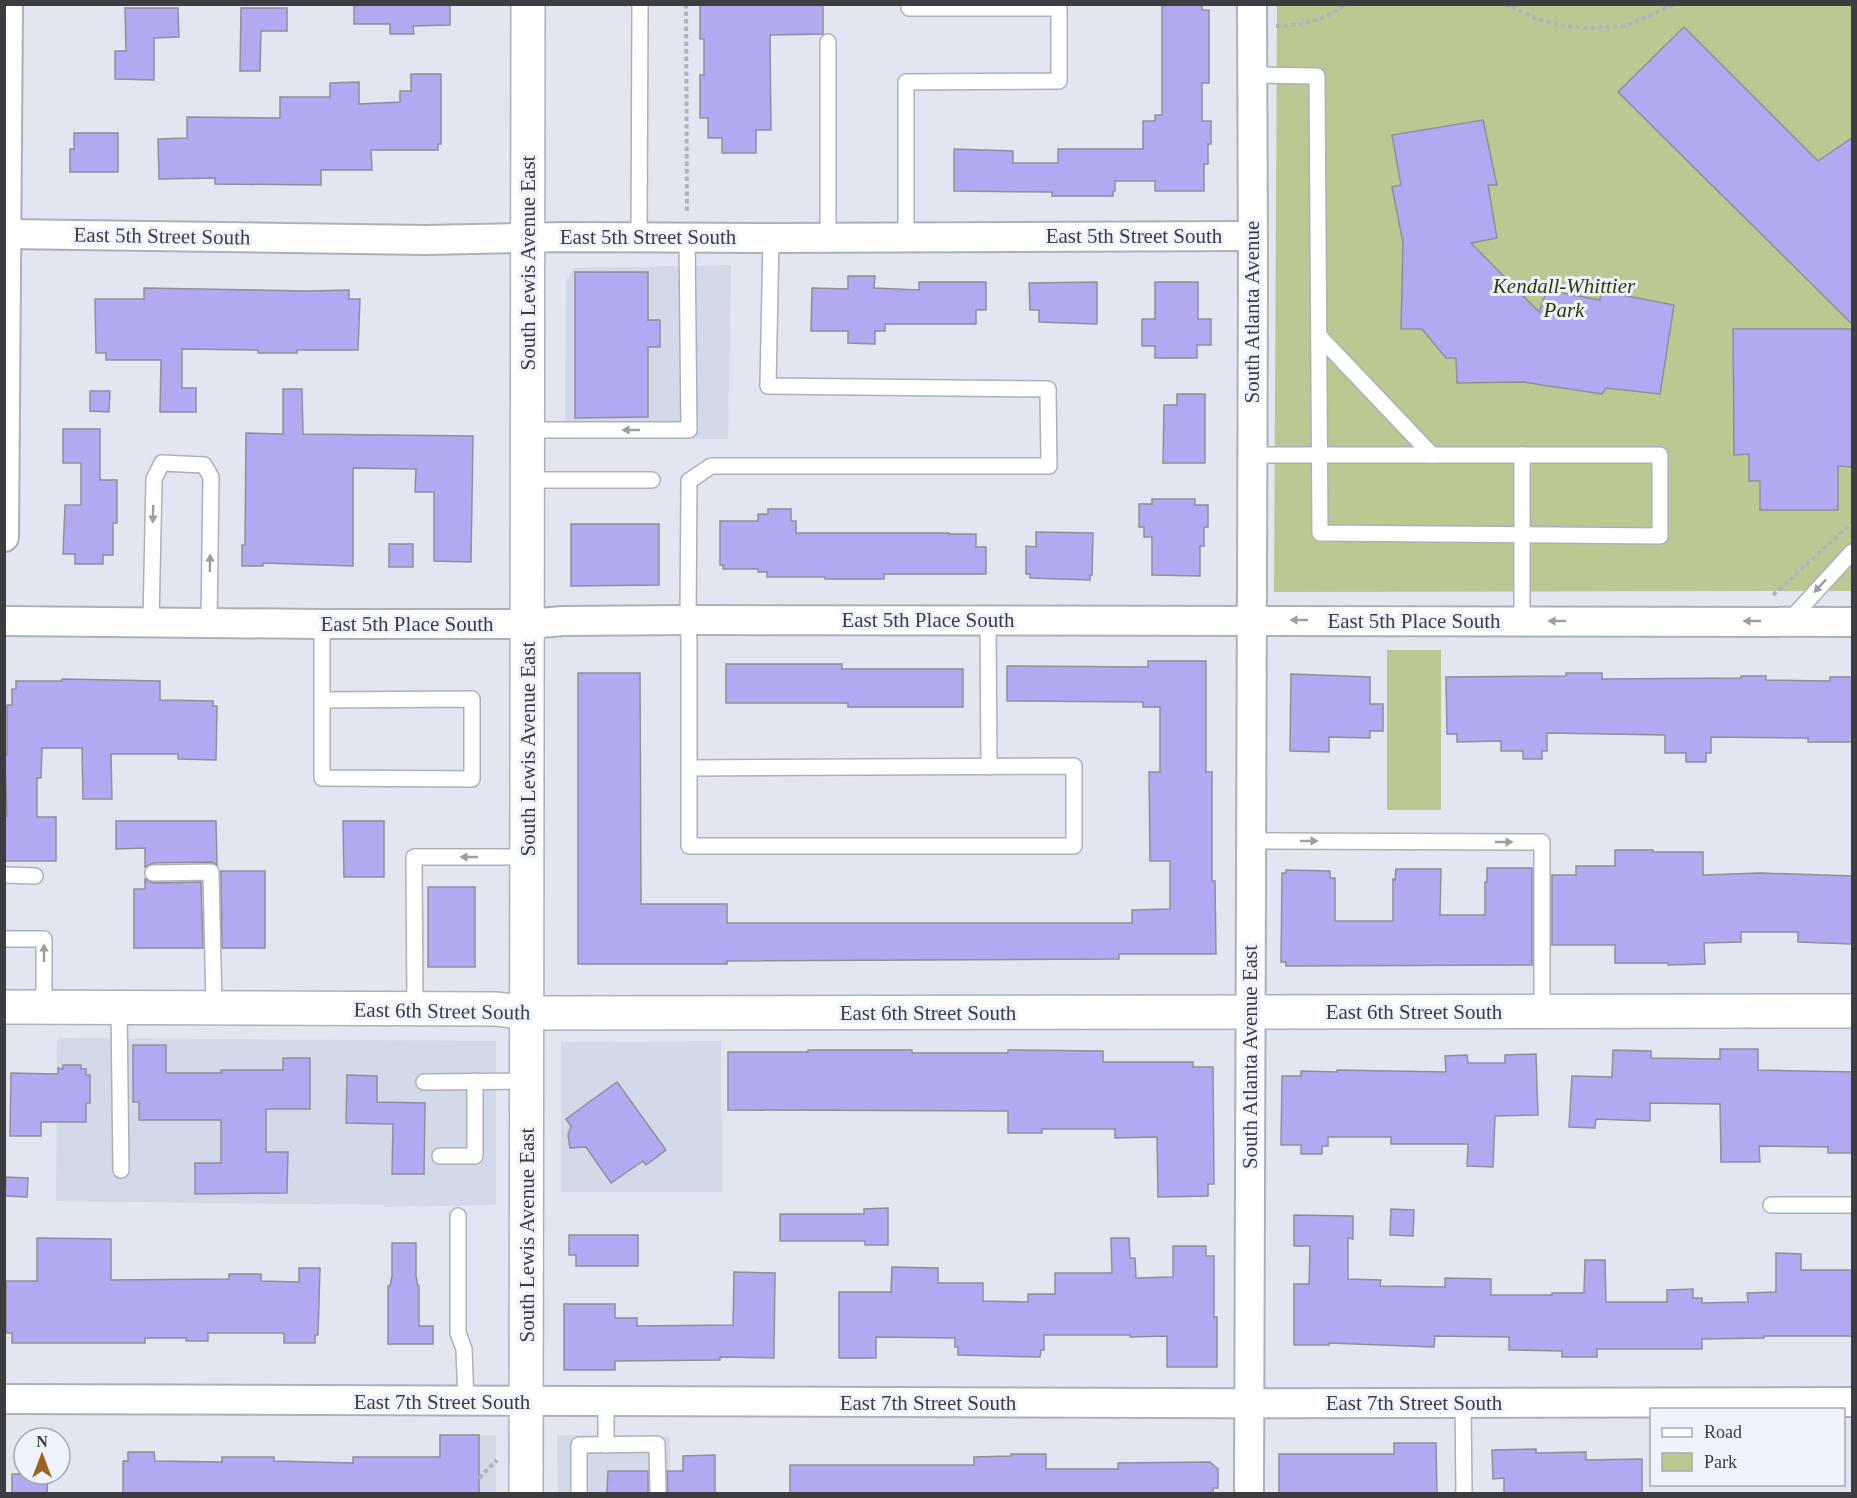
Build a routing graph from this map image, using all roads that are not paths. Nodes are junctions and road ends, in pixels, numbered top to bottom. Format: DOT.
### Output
graph roads {
  1 [pos="8,4"];
  2 [pos="528,4"];
  3 [pos="640,4"];
  4 [pos="909,4"];
  5 [pos="1252,4"];
  6 [pos="828,42"];
  7 [pos="6,74"];
  8 [pos="1252,75"];
  9 [pos="687,224"];
  10 [pos="7,234"];
  11 [pos="1252,236"];
  12 [pos="528,237"];
  13 [pos="639,237"];
  14 [pos="906,237"];
  15 [pos="771,238"];
  16 [pos="828,238"];
  17 [pos="1319,336"];
  18 [pos="528,430"];
  19 [pos="1251,454"];
  20 [pos="1321,454"];
  21 [pos="1432,454"];
  22 [pos="1522,455"];
  23 [pos="528,480"];
  24 [pos="652,480"];
  25 [pos="1522,535"];
  26 [pos="4,537"];
  27 [pos="1852,552"];
  28 [pos="688,620"];
  29 [pos="988,620"];
  30 [pos="1251,620"];
  31 [pos="4,621"];
  32 [pos="1522,621"];
  33 [pos="151,622"];
  34 [pos="209,622"];
  35 [pos="1788,622"];
  36 [pos="1852,622"];
  37 [pos="322,624"];
  38 [pos="528,624"];
  39 [pos="323,700"];
  40 [pos="989,767"];
  41 [pos="689,768"];
  42 [pos="1251,841"];
  43 [pos="527,857"];
  44 [pos="153,873"];
  45 [pos="4,875"];
  46 [pos="35,876"];
  47 [pos="4,939"];
  48 [pos="4,1006"];
  49 [pos="44,1007"];
  50 [pos="119,1008"];
  51 [pos="214,1008"];
  52 [pos="415,1009"];
  53 [pos="1852,1011"];
  54 [pos="1542,1012"];
  55 [pos="527,1013"];
  56 [pos="1251,1013"];
  57 [pos="475,1081"];
  58 [pos="527,1081"];
  59 [pos="424,1082"];
  60 [pos="440,1156"];
  61 [pos="121,1170"];
  62 [pos="1771,1205"];
  63 [pos="1852,1205"];
  64 [pos="458,1216"];
  65 [pos="4,1399"];
  66 [pos="1852,1402"];
  67 [pos="466,1403"];
  68 [pos="526,1403"];
  69 [pos="606,1403"];
  70 [pos="1463,1403"];
  71 [pos="1250,1404"];
  72 [pos="606,1445"];
  73 [pos="526,1494"];
  74 [pos="579,1494"];
  75 [pos="658,1494"];
  76 [pos="1249,1494"];
  77 [pos="1464,1494"];
  1 -- 7 [label="street"];
  2 -- 12 [label="street, South Lewis Avenue East"];
  3 -- 13 [label="lane"];
  4 -- 14 [label="lane"];
  5 -- 8 [label="street, South Atlanta Avenue"];
  6 -- 16 [label="lane"];
  7 -- 10 [label="street"];
  8 -- 11 [label="street, South Atlanta Avenue"];
  8 -- 17 [label="lane"];
  9 -- 13 [label="street, East 5th Street South"];
  9 -- 15 [label="street, East 5th Street South"];
  9 -- 18 [label="lane, one-way"];
  10 -- 12 [label="street, East 5th Street South"];
  10 -- 26 [label="street"];
  11 -- 14 [label="street, East 5th Street South"];
  11 -- 19 [label="street, South Atlanta Avenue"];
  12 -- 13 [label="street, East 5th Street South"];
  12 -- 18 [label="street, South Lewis Avenue East"];
  14 -- 16 [label="street, East 5th Street South"];
  15 -- 16 [label="street, East 5th Street South"];
  15 -- 28 [label="lane"];
  17 -- 20 [label="lane"];
  17 -- 21 [label="lane"];
  18 -- 23 [label="street, South Lewis Avenue East"];
  19 -- 20 [label="lane"];
  19 -- 30 [label="street, South Atlanta Avenue"];
  20 -- 21 [label="lane"];
  20 -- 25 [label="lane"];
  21 -- 22 [label="lane"];
  22 -- 25 [label="lane"];
  22 -- 25 [label="lane"];
  23 -- 24 [label="lane"];
  23 -- 38 [label="street, South Lewis Avenue East"];
  25 -- 32 [label="lane"];
  27 -- 35 [label="lane, one-way"];
  28 -- 29 [label="street, East 5th Place South"];
  28 -- 38 [label="street, East 5th Place South"];
  28 -- 41 [label="lane"];
  29 -- 30 [label="street, East 5th Place South"];
  29 -- 40 [label="lane"];
  32 -- 30 [label="street, East 5th Place South, one-way"];
  30 -- 42 [label="street, South Atlanta Avenue East"];
  31 -- 33 [label="street, East 5th Place South"];
  35 -- 32 [label="street, East 5th Place South, one-way"];
  33 -- 34 [label="street, East 5th Place South"];
  34 -- 33 [label="lane, one-way"];
  34 -- 37 [label="street, East 5th Place South"];
  35 -- 36 [label="street, East 5th Place South"];
  37 -- 38 [label="street, East 5th Place South"];
  37 -- 39 [label="lane"];
  38 -- 43 [label="street, South Lewis Avenue East"];
  39 -- 39 [label="lane"];
  40 -- 41 [label="lane"];
  40 -- 41 [label="lane"];
  42 -- 54 [label="lane, one-way"];
  42 -- 56 [label="street, South Atlanta Avenue East"];
  43 -- 52 [label="lane, one-way"];
  43 -- 55 [label="street, South Lewis Avenue East"];
  44 -- 51 [label="lane"];
  45 -- 46 [label="lane"];
  49 -- 47 [label="lane, one-way"];
  48 -- 49 [label="street, East 6th Street South"];
  49 -- 50 [label="street, East 6th Street South"];
  50 -- 51 [label="street, East 6th Street South"];
  50 -- 61 [label="lane"];
  51 -- 52 [label="street, East 6th Street South"];
  52 -- 55 [label="street, East 6th Street South"];
  53 -- 54 [label="street, East 6th Street South"];
  54 -- 56 [label="street, East 6th Street South"];
  55 -- 56 [label="street, East 6th Street South"];
  55 -- 58 [label="street, South Lewis Avenue East"];
  56 -- 71 [label="street, South Atlanta Avenue East"];
  57 -- 58 [label="lane"];
  57 -- 59 [label="lane"];
  57 -- 60 [label="lane"];
  58 -- 68 [label="street, South Lewis Avenue East"];
  62 -- 63 [label="lane"];
  64 -- 67 [label="lane"];
  65 -- 67 [label="street, East 7th Street South"];
  66 -- 70 [label="street, East 7th Street South"];
  67 -- 68 [label="street, East 7th Street South"];
  68 -- 69 [label="street, East 7th Street South"];
  68 -- 73 [label="street, South Lewis Avenue East"];
  69 -- 71 [label="street, East 7th Street South"];
  69 -- 72 [label="lane"];
  70 -- 71 [label="street, East 7th Street South"];
  70 -- 77 [label="lane"];
  71 -- 76 [label="street, South Atlanta Avenue East"];
  72 -- 74 [label="lane"];
  72 -- 75 [label="lane"];
}
